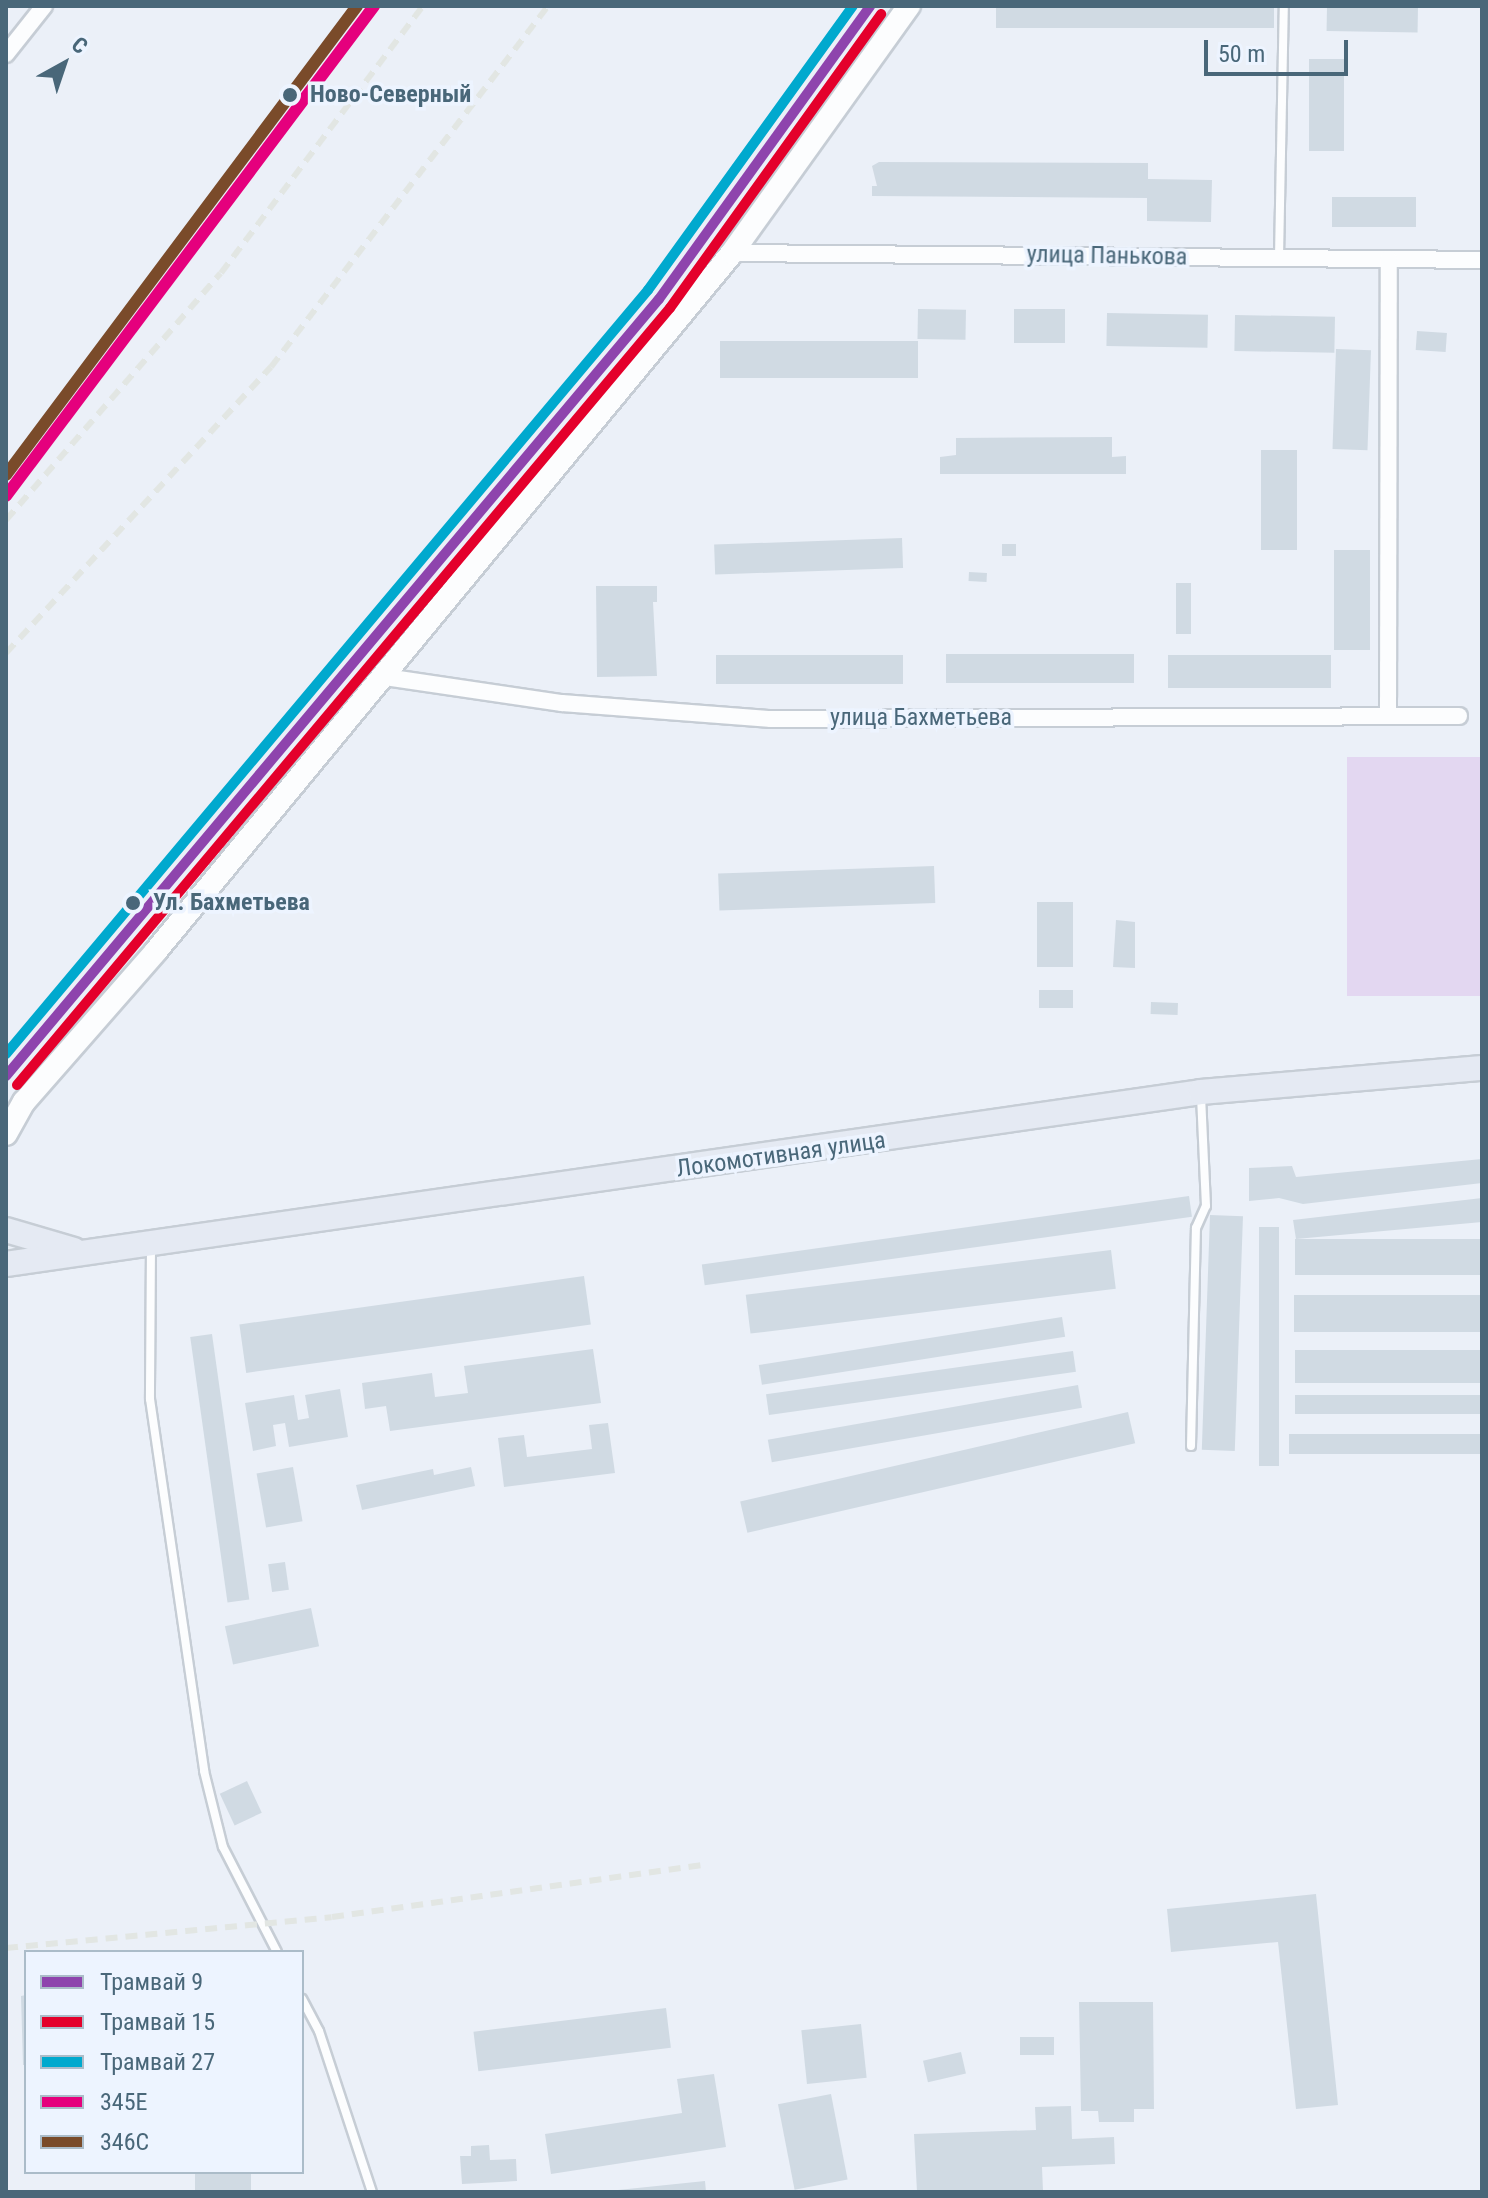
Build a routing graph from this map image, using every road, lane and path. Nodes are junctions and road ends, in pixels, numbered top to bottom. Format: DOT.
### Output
graph roads {
  1 [pos="44,6"];
  2 [pos="909,6"];
  3 [pos="1284,6"];
  4 [pos="6,54"];
  5 [pos="732,253"];
  6 [pos="1279,258"];
  7 [pos="1389,259"];
  8 [pos="1482,260"];
  9 [pos="385,677"];
  10 [pos="1388,716"];
  11 [pos="1459,716"];
  12 [pos="1482,1068"];
  13 [pos="1201,1092"];
  14 [pos="15,1108"];
  15 [pos="6,1134"];
  16 [pos="6,1230"];
  17 [pos="151,1246"];
  18 [pos="80,1251"];
  19 [pos="6,1264"];
  20 [pos="1191,1446"];
  21 [pos="276,1950"];
  22 [pos="304,2003"];
  23 [pos="372,2192"];
  1 -- 4 [label="street"];
  2 -- 5 [label="main road"];
  3 -- 6 [label="lane"];
  5 -- 6 [label="street, улица Панькова"];
  5 -- 9 [label="main road"];
  6 -- 7 [label="street, улица Панькова"];
  7 -- 8 [label="street, улица Панькова"];
  7 -- 10 [label="street"];
  9 -- 10 [label="street, улица Бахметьева"];
  9 -- 14 [label="main road"];
  10 -- 11 [label="street, улица Бахметьева"];
  12 -- 13 [label="main road, Локомотивная улица"];
  13 -- 17 [label="main road, Локомотивная улица"];
  13 -- 20 [label="lane"];
  14 -- 15 [label="main road"];
  16 -- 18 [label="main road"];
  17 -- 18 [label="main road, Локомотивная улица"];
  17 -- 21 [label="lane"];
  18 -- 19 [label="main road"];
  22 -- 23 [label="lane"];
}
